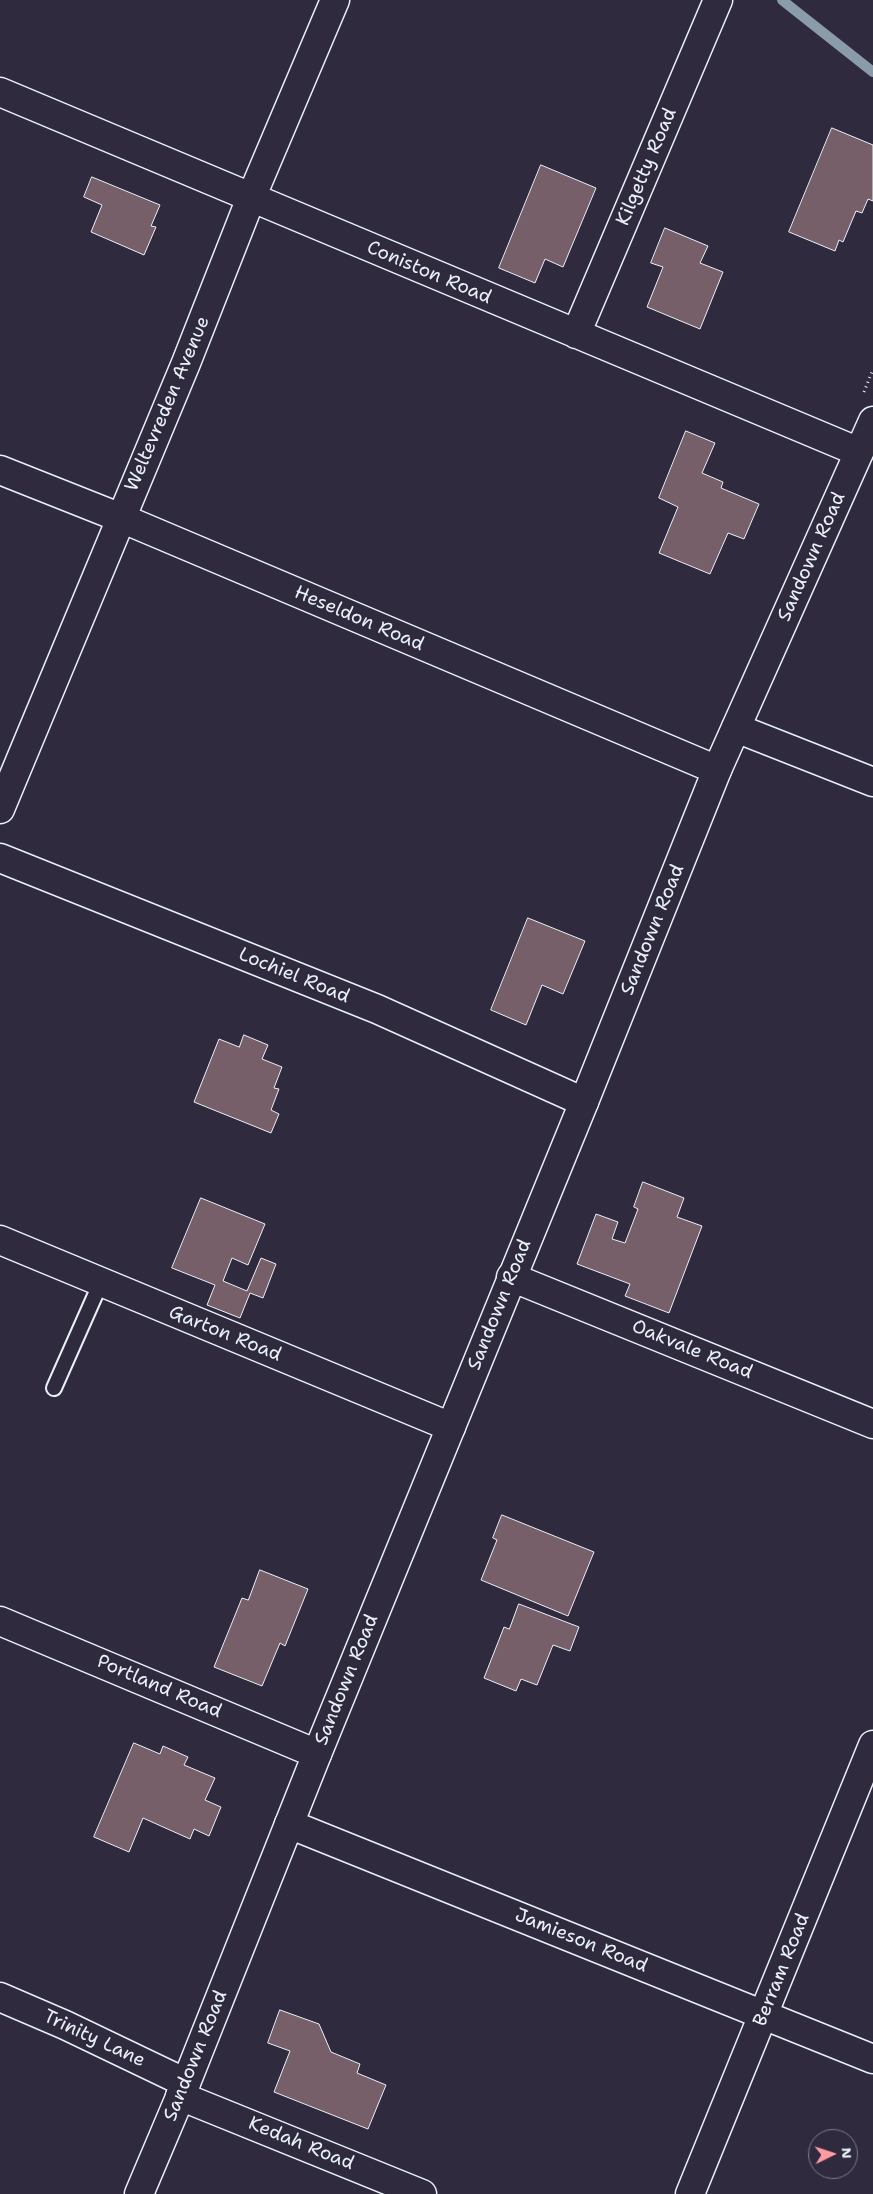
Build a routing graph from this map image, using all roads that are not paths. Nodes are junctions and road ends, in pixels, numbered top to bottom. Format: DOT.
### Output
graph roads {
  1 [pos="335,0"];
  2 [pos="718,0"];
  3 [pos="0,92"];
  4 [pos="251,198"];
  5 [pos="576,334"];
  6 [pos="873,421"];
  7 [pos="859,452"];
  8 [pos="0,470"];
  9 [pos="121,518"];
  10 [pos="736,728"];
  11 [pos="717,770"];
  12 [pos="873,782"];
  13 [pos="0,809"];
  14 [pos="0,858"];
  15 [pos="584,1102"];
  16 [pos="0,1240"];
  17 [pos="511,1277"];
  18 [pos="101,1282"];
  19 [pos="54,1388"];
  20 [pos="873,1424"];
  21 [pos="451,1427"];
  22 [pos="0,1621"];
  23 [pos="873,1745"];
  24 [pos="316,1754"];
  25 [pos="289,1824"];
  26 [pos="0,1998"];
  27 [pos="764,2016"];
  28 [pos="873,2059"];
  29 [pos="183,2089"];
  30 [pos="139,2194"];
  31 [pos="422,2194"];
  32 [pos="690,2194"];
  1 -- 4 [label="street, Weltevreden Avenue"];
  2 -- 5 [label="street, Kilgetty Road"];
  3 -- 4 [label="street, Coniston Road"];
  4 -- 5 [label="street, Coniston Road"];
  4 -- 9 [label="street, Weltevreden Avenue"];
  5 -- 7 [label="street, Coniston Road"];
  6 -- 7 [label="street, Sandown Road"];
  7 -- 10 [label="street, Sandown Road"];
  8 -- 9 [label="street, Heseldon Road"];
  9 -- 11 [label="street, Heseldon Road"];
  9 -- 13 [label="street, Weltevreden Avenue"];
  10 -- 11 [label="street, Sandown Road"];
  10 -- 12 [label="street"];
  11 -- 15 [label="street, Sandown Road"];
  14 -- 15 [label="street, Lochiel Road"];
  15 -- 17 [label="street, Sandown Road"];
  16 -- 18 [label="street, Garton Road"];
  17 -- 20 [label="street, Oakvale Road"];
  17 -- 21 [label="street, Sandown Road"];
  18 -- 19 [label="lane"];
  18 -- 21 [label="street, Garton Road"];
  21 -- 24 [label="street, Sandown Road"];
  22 -- 24 [label="street, Portland Road"];
  23 -- 27 [label="street, Berram Road"];
  24 -- 25 [label="street, Sandown Road"];
  25 -- 27 [label="street, Jamieson Road"];
  25 -- 29 [label="street, Sandown Road"];
  26 -- 29 [label="street, Trinity Lane"];
  27 -- 28 [label="street, Jamieson Road"];
  27 -- 32 [label="street, Berram Road"];
  29 -- 30 [label="street, Sandown Road"];
  29 -- 31 [label="street, Kedah Road"];
}
